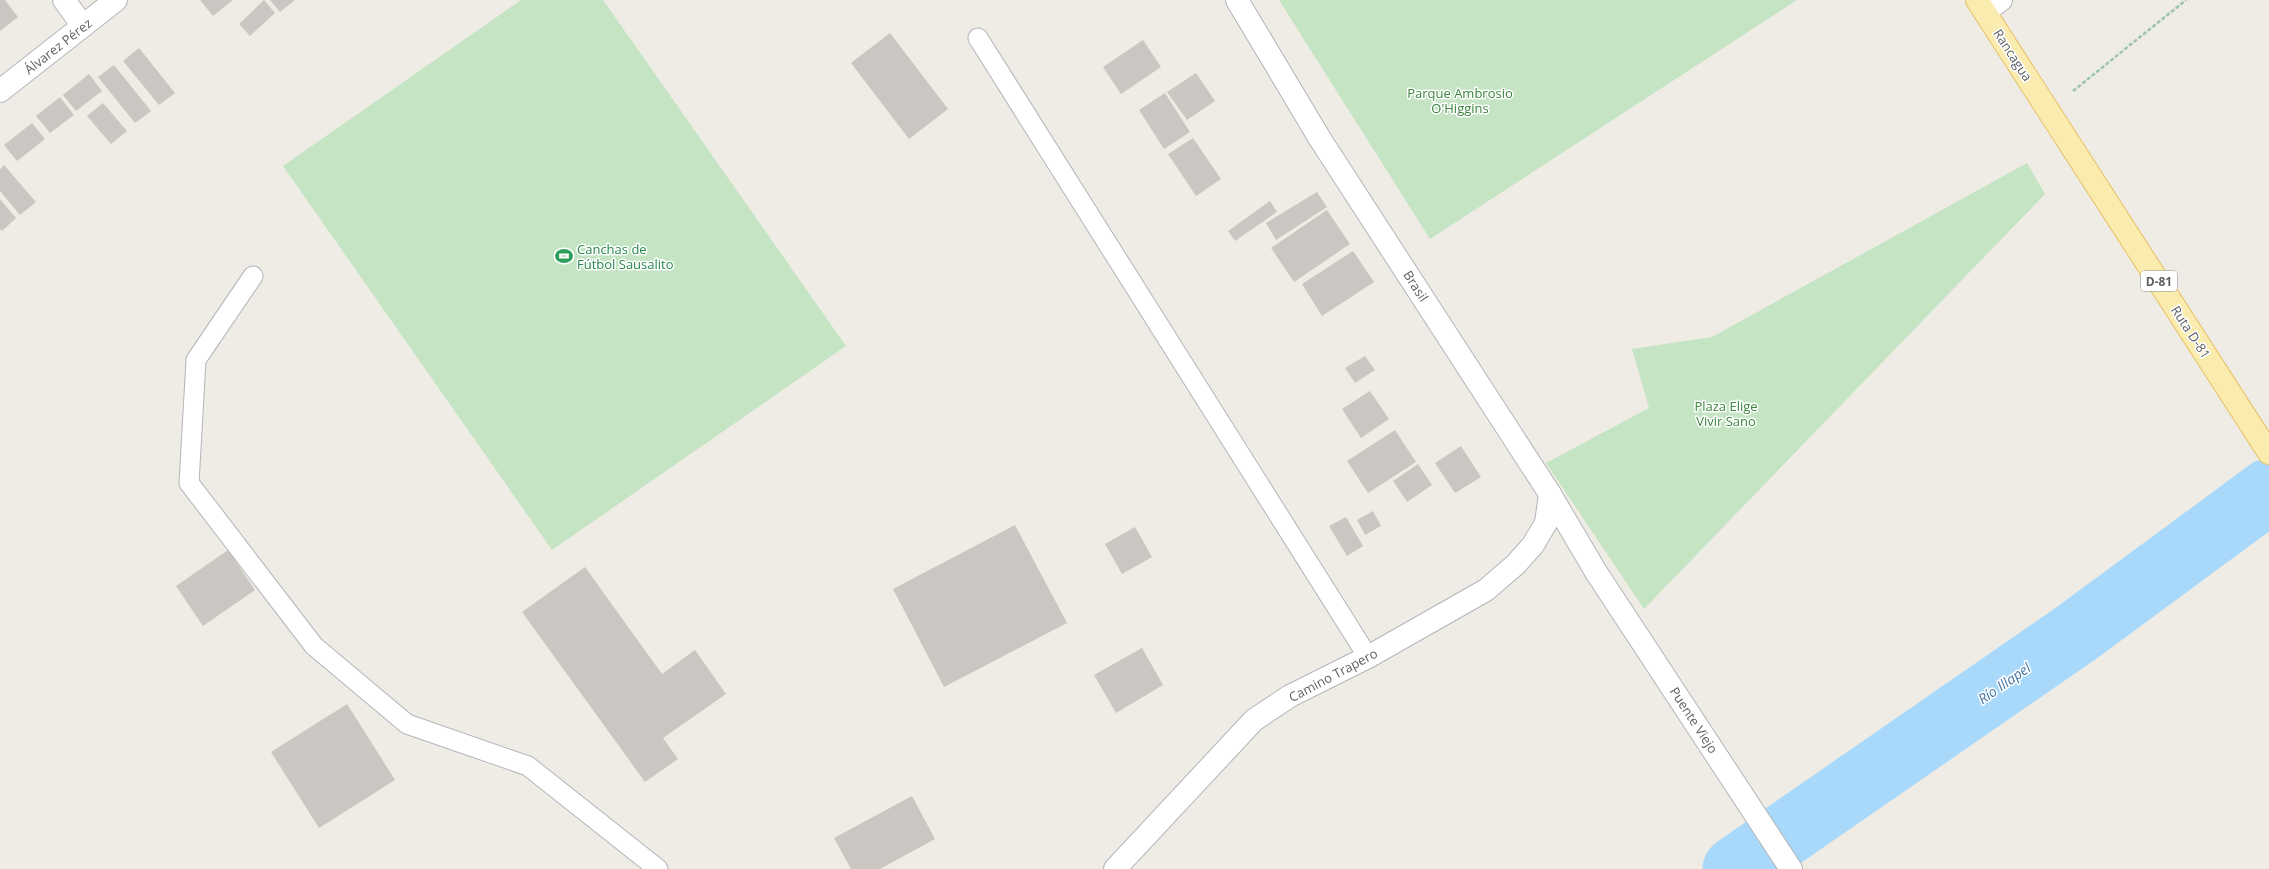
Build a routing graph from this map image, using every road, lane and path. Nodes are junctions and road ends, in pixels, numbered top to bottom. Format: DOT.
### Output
graph roads {
  1 [pos="64,0"];
  2 [pos="116,0"];
  3 [pos="1237,0"];
  4 [pos="2186,0"];
  5 [pos="1988,4"];
  6 [pos="83,26"];
  7 [pos="978,38"];
  8 [pos="0,92"];
  9 [pos="2049,110"];
  10 [pos="253,276"];
  11 [pos="2269,453"];
  12 [pos="1550,494"];
  13 [pos="1596,572"];
  14 [pos="1368,657"];
  15 [pos="658,869"];
  16 [pos="1115,869"];
  17 [pos="1791,869"];
  1 -- 6 [label="street"];
  2 -- 6 [label="street, Álvarez Pérez"];
  3 -- 12 [label="street, Brasil"];
  4 -- 9 [label="path"];
  5 -- 9 [label="main road, Rancagua / D-81"];
  6 -- 8 [label="street, Álvarez Pérez"];
  7 -- 14 [label="lane"];
  9 -- 11 [label="main road, Ruta D-81 / D-81"];
  10 -- 15 [label="lane"];
  12 -- 13 [label="street, Brasil"];
  12 -- 14 [label="street, Camino Trapero"];
  13 -- 17 [label="street, Puente Viejo"];
  14 -- 16 [label="street, Camino Trapero"];
}
